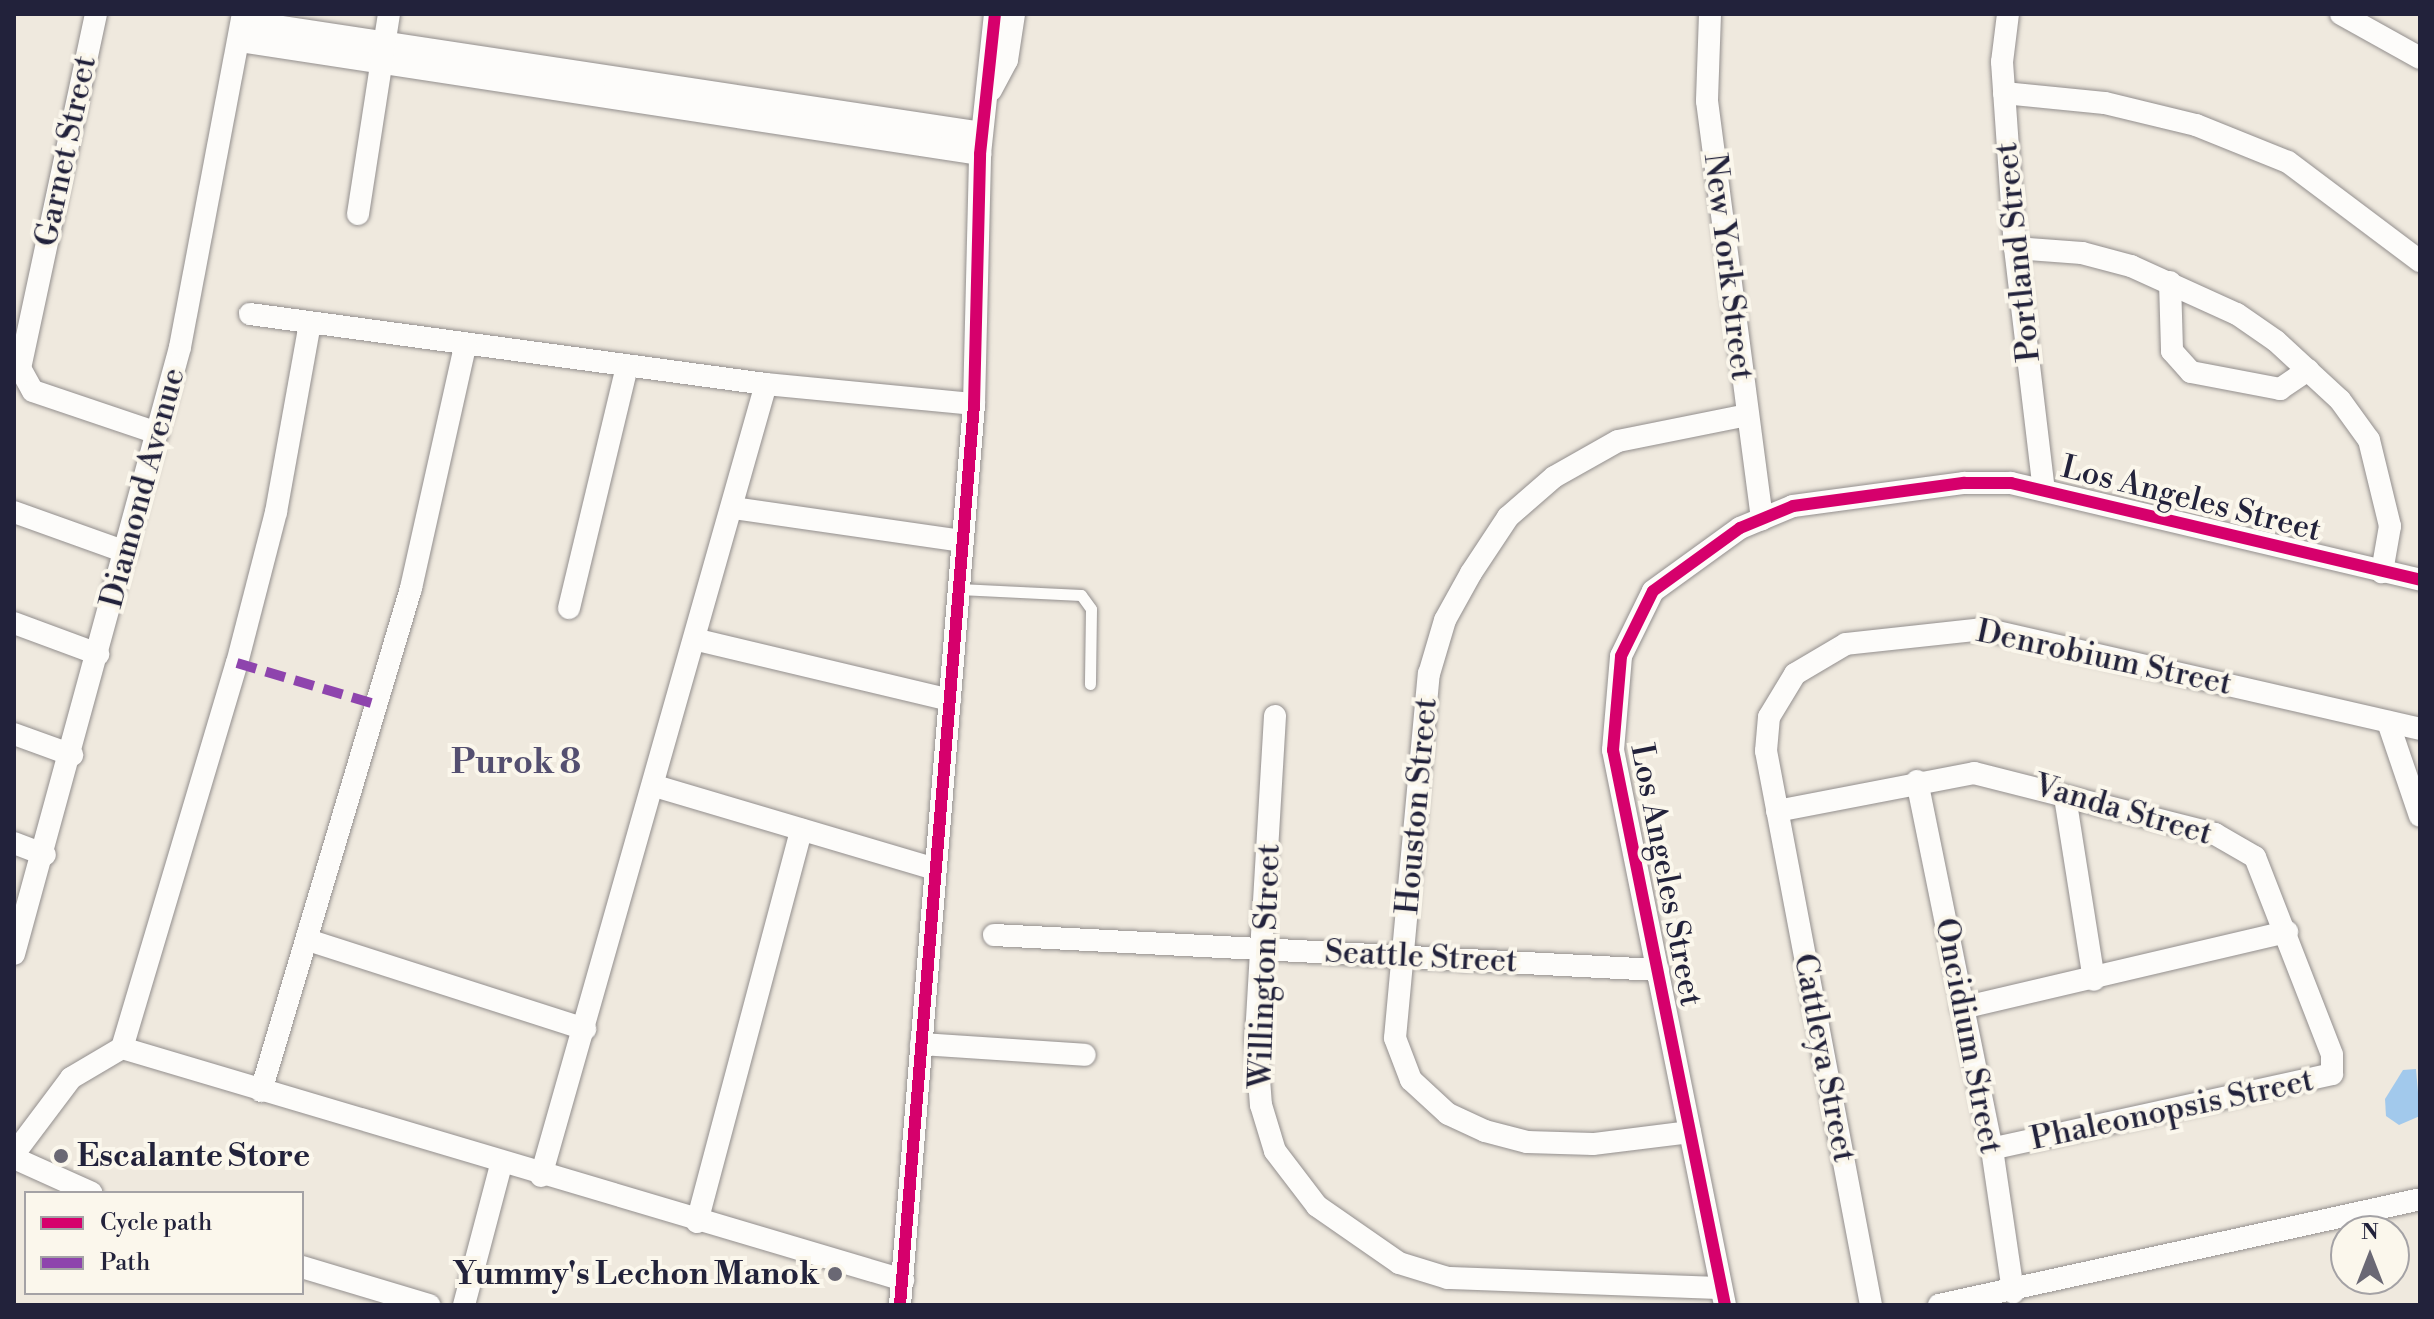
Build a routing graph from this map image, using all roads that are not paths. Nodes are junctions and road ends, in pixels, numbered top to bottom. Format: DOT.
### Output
graph roads {
  1 [pos="96,14"];
  2 [pos="389,14"];
  3 [pos="995,14"];
  4 [pos="1014,14"];
  5 [pos="1710,14"];
  6 [pos="2008,14"];
  7 [pos="2341,14"];
  8 [pos="241,25"];
  9 [pos="383,53"];
  10 [pos="2420,58"];
  11 [pos="2004,93"];
  12 [pos="988,95"];
  13 [pos="981,144"];
  14 [pos="358,214"];
  15 [pos="2015,248"];
  16 [pos="2420,261"];
  17 [pos="2170,282"];
  18 [pos="250,314"];
  19 [pos="310,323"];
  20 [pos="465,346"];
  21 [pos="627,366"];
  22 [pos="2308,370"];
  23 [pos="766,384"];
  24 [pos="974,404"];
  25 [pos="1747,415"];
  26 [pos="157,433"];
  27 [pos="2044,490"];
  28 [pos="733,508"];
  29 [pos="14,512"];
  30 [pos="1762,519"];
  31 [pos="963,541"];
  32 [pos="126,552"];
  33 [pos="2382,572"];
  34 [pos="2420,580"];
  35 [pos="959,589"];
  36 [pos="569,608"];
  37 [pos="14,623"];
  38 [pos="698,640"];
  39 [pos="98,654"];
  40 [pos="1090,684"];
  41 [pos="950,700"];
  42 [pos="1275,716"];
  43 [pos="2388,722"];
  44 [pos="2420,729"];
  45 [pos="14,734"];
  46 [pos="72,755"];
  47 [pos="1917,781"];
  48 [pos="655,786"];
  49 [pos="2065,797"];
  50 [pos="1777,811"];
  51 [pos="2420,816"];
  52 [pos="801,830"];
  53 [pos="14,843"];
  54 [pos="45,855"];
  55 [pos="936,869"];
  56 [pos="2287,932"];
  57 [pos="994,935"];
  58 [pos="311,941"];
  59 [pos="1261,949"];
  60 [pos="14,954"];
  61 [pos="1403,956"];
  62 [pos="1658,970"];
  63 [pos="2094,980"];
  64 [pos="1962,1008"];
  65 [pos="585,1029"];
  66 [pos="921,1044"];
  67 [pos="122,1048"];
  68 [pos="1085,1055"];
  69 [pos="2332,1055"];
  70 [pos="261,1091"];
  71 [pos="1690,1132"];
  72 [pos="1992,1149"];
  73 [pos="14,1156"];
  74 [pos="501,1165"];
  75 [pos="541,1176"];
  76 [pos="88,1191"];
  77 [pos="2420,1199"];
  78 [pos="697,1222"];
  79 [pos="304,1268"];
  80 [pos="903,1280"];
  81 [pos="2013,1292"];
  82 [pos="1723,1296"];
  83 [pos="429,1305"];
  84 [pos="464,1305"];
  85 [pos="900,1305"];
  86 [pos="1871,1305"];
  87 [pos="1939,1305"];
  1 -- 26 [label="street, Garnet Street"];
  2 -- 9 [label="street"];
  3 -- 12 [label="street"];
  4 -- 12 [label="street"];
  5 -- 25 [label="street, New York Street"];
  6 -- 11 [label="street, Portland Street"];
  7 -- 10 [label="street"];
  8 -- 9 [label="street"];
  8 -- 26 [label="street, Diamond Avenue"];
  9 -- 13 [label="street"];
  9 -- 14 [label="street"];
  11 -- 15 [label="street, Portland Street"];
  11 -- 16 [label="street"];
  12 -- 13 [label="street"];
  13 -- 24 [label="street"];
  15 -- 17 [label="street"];
  15 -- 27 [label="street, Portland Street"];
  17 -- 22 [label="street"];
  17 -- 22 [label="street"];
  18 -- 19 [label="street"];
  19 -- 20 [label="street"];
  19 -- 67 [label="street"];
  20 -- 21 [label="street"];
  20 -- 58 [label="street"];
  21 -- 23 [label="street"];
  21 -- 36 [label="street"];
  22 -- 33 [label="street"];
  23 -- 24 [label="street"];
  23 -- 28 [label="street"];
  24 -- 31 [label="street"];
  25 -- 30 [label="street, New York Street"];
  25 -- 61 [label="street, Houston Street"];
  26 -- 32 [label="street, Diamond Avenue"];
  27 -- 30 [label="street, Los Angeles Street"];
  27 -- 33 [label="street, Los Angeles Street"];
  28 -- 31 [label="street"];
  28 -- 38 [label="street"];
  29 -- 32 [label="street"];
  30 -- 62 [label="street, Los Angeles Street"];
  31 -- 35 [label="street"];
  32 -- 39 [label="street, Diamond Avenue"];
  33 -- 34 [label="street, Los Angeles Street"];
  35 -- 40 [label="lane"];
  35 -- 41 [label="street"];
  37 -- 39 [label="street"];
  38 -- 41 [label="street"];
  38 -- 48 [label="street"];
  39 -- 46 [label="street, Diamond Avenue"];
  41 -- 55 [label="street"];
  42 -- 59 [label="street, Willington Street"];
  43 -- 44 [label="street, Denrobium Street"];
  43 -- 50 [label="street, Denrobium Street"];
  43 -- 51 [label="street"];
  45 -- 46 [label="street"];
  46 -- 54 [label="street, Diamond Avenue"];
  47 -- 49 [label="street, Vanda Street"];
  47 -- 50 [label="street, Vanda Street"];
  47 -- 64 [label="street, Oncidium Street"];
  48 -- 52 [label="street"];
  48 -- 65 [label="street"];
  49 -- 56 [label="street, Vanda Street"];
  49 -- 63 [label="street"];
  50 -- 86 [label="street, Cattleya Street"];
  52 -- 55 [label="street"];
  52 -- 78 [label="street"];
  53 -- 54 [label="street"];
  54 -- 60 [label="street, Diamond Avenue"];
  55 -- 66 [label="street"];
  56 -- 63 [label="street"];
  56 -- 69 [label="street, Vanda Street"];
  57 -- 59 [label="street, Seattle Street"];
  58 -- 65 [label="street"];
  58 -- 70 [label="street"];
  59 -- 61 [label="street, Seattle Street"];
  59 -- 82 [label="street, Willington Street"];
  61 -- 62 [label="street, Seattle Street"];
  61 -- 71 [label="street, Houston Street"];
  62 -- 71 [label="street, Los Angeles Street"];
  63 -- 64 [label="street"];
  64 -- 72 [label="street, Oncidium Street"];
  65 -- 75 [label="street"];
  66 -- 68 [label="street"];
  66 -- 80 [label="street"];
  67 -- 70 [label="street"];
  67 -- 73 [label="street"];
  69 -- 72 [label="street, Phaleonopsis Street"];
  70 -- 74 [label="street"];
  71 -- 82 [label="street, Los Angeles Street"];
  72 -- 81 [label="street, Oncidium Street"];
  73 -- 76 [label="street"];
  74 -- 75 [label="street"];
  74 -- 84 [label="street"];
  75 -- 78 [label="street"];
  77 -- 81 [label="street"];
  78 -- 80 [label="street"];
  79 -- 83 [label="street"];
  80 -- 85 [label="street"];
  81 -- 87 [label="street"];
}
